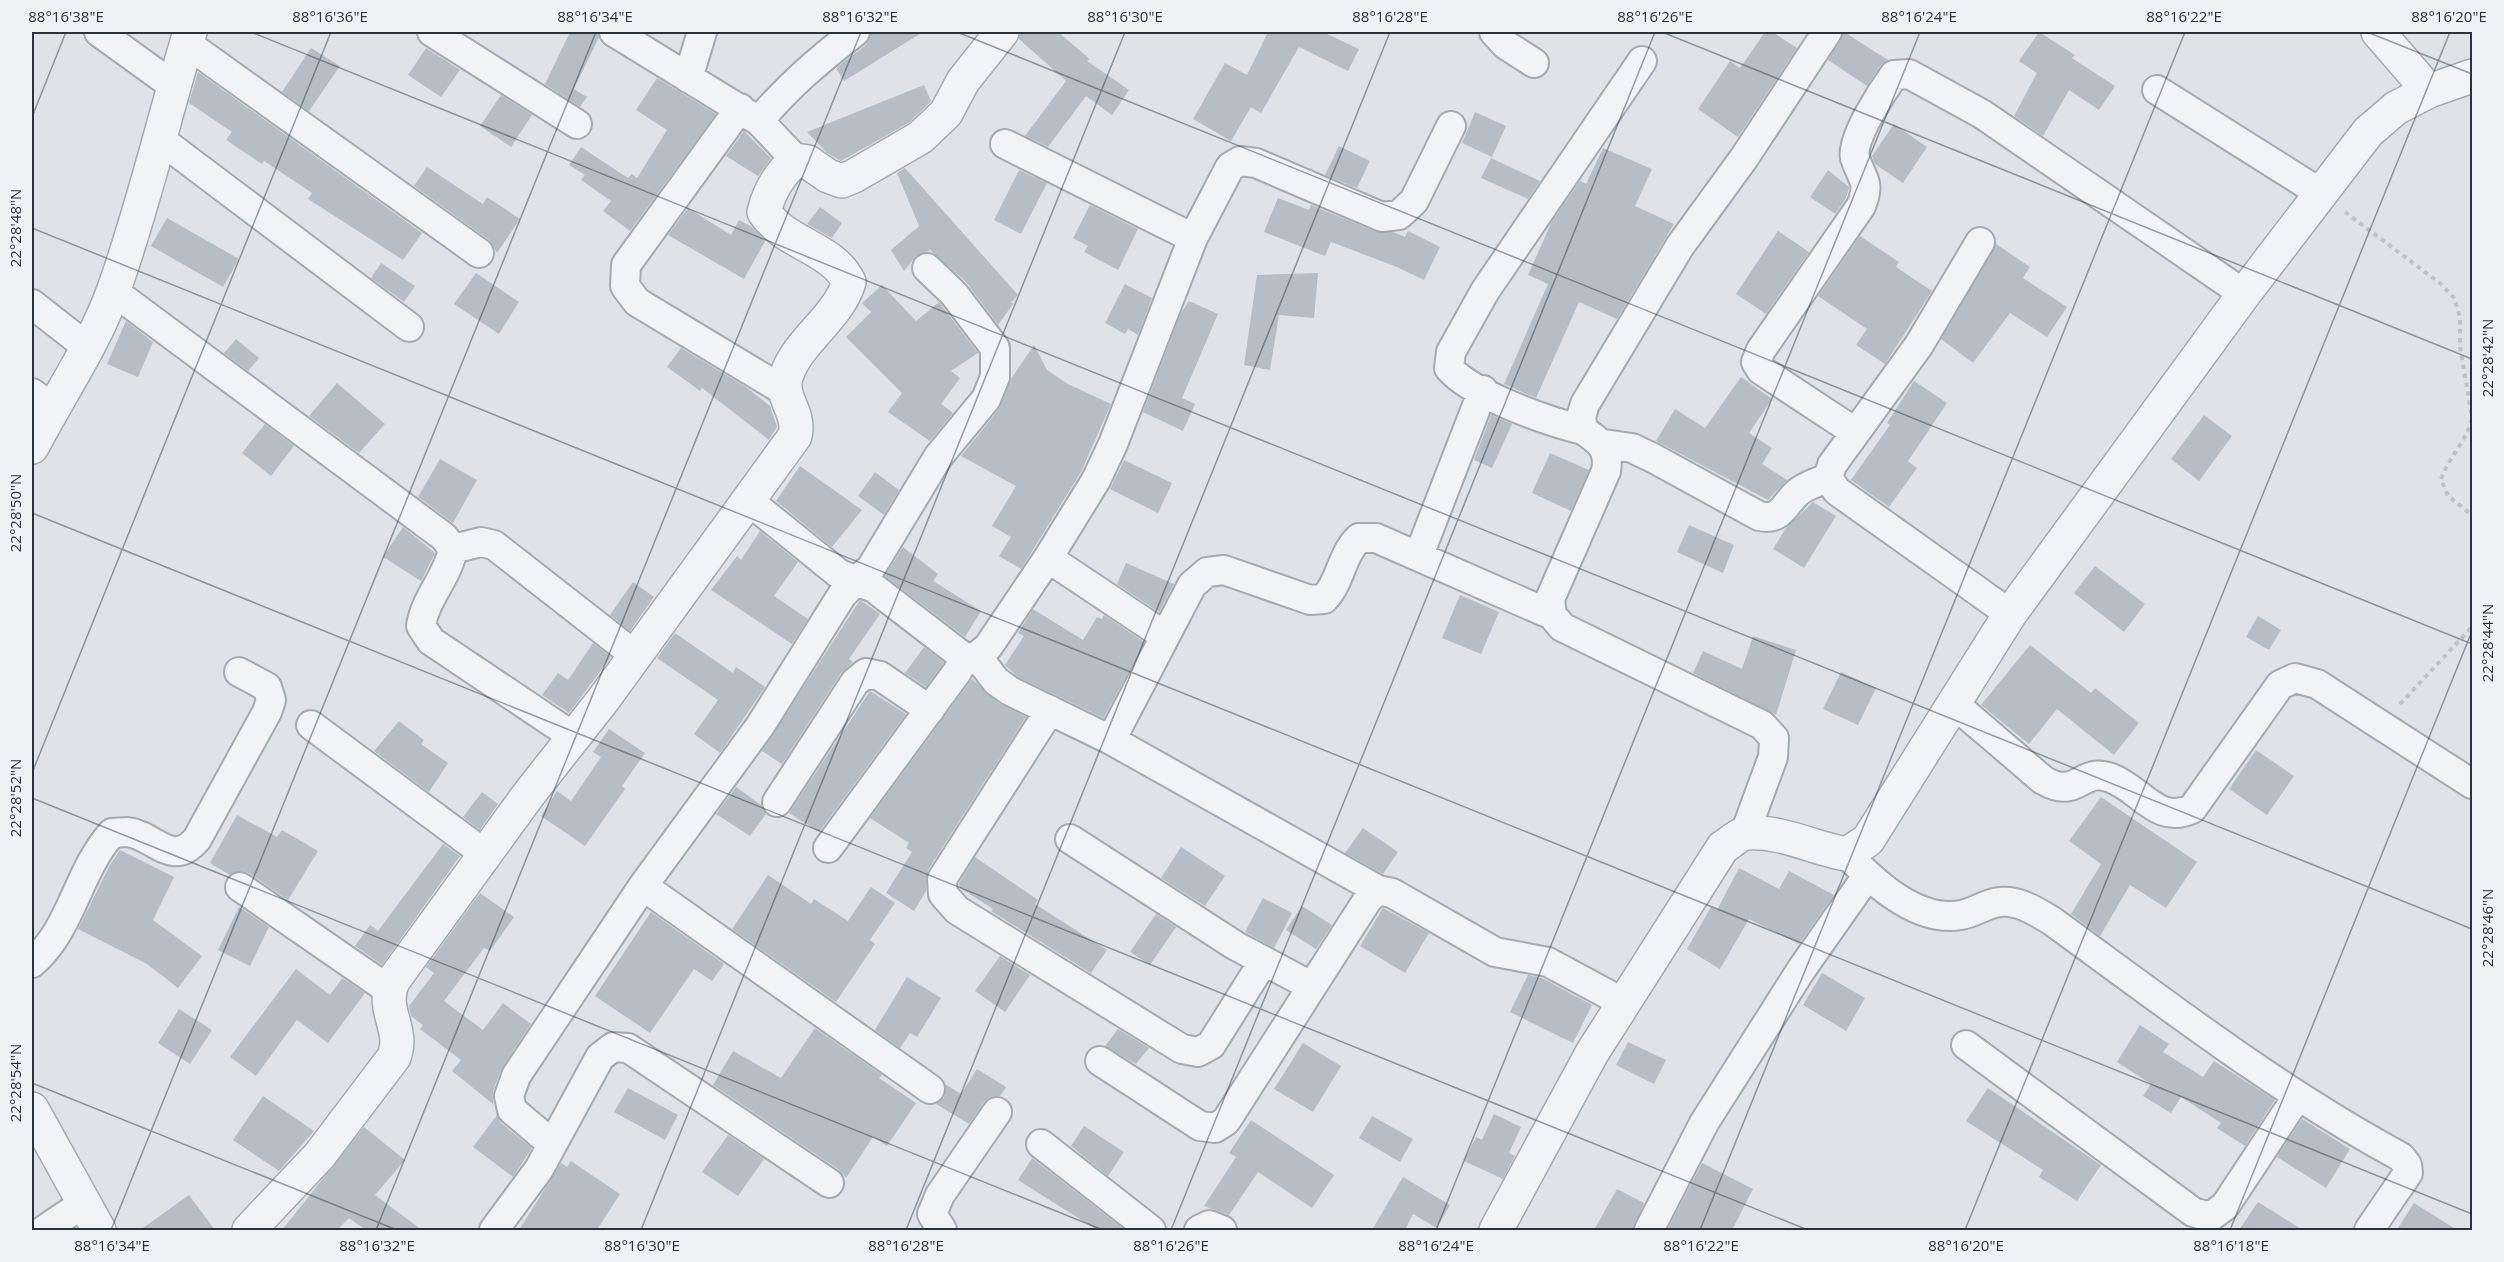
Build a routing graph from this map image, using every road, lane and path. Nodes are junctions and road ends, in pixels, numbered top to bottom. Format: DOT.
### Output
graph roads {
  1 [pos="99,32"];
  2 [pos="432,32"];
  3 [pos="614,32"];
  4 [pos="702,32"];
  5 [pos="855,32"];
  6 [pos="1002,32"];
  7 [pos="1494,32"];
  8 [pos="1827,32"];
  9 [pos="2378,32"];
  10 [pos="188,37"];
  11 [pos="1642,61"];
  12 [pos="1534,63"];
  13 [pos="2472,76"];
  14 [pos="688,78"];
  15 [pos="175,87"];
  16 [pos="2157,90"];
  17 [pos="2429,90"];
  18 [pos="750,115"];
  19 [pos="576,124"];
  20 [pos="1451,126"];
  21 [pos="160,140"];
  22 [pos="1005,144"];
  23 [pos="796,160"];
  24 [pos="2322,194"];
  25 [pos="1193,238"];
  26 [pos="1980,242"];
  27 [pos="479,253"];
  28 [pos="927,268"];
  29 [pos="113,291"];
  30 [pos="2244,294"];
  31 [pos="32,304"];
  32 [pos="409,327"];
  33 [pos="87,347"];
  34 [pos="783,390"];
  35 [pos="1482,390"];
  36 [pos="42,400"];
  37 [pos="2472,418"];
  38 [pos="1855,432"];
  39 [pos="1593,437"];
  40 [pos="32,447"];
  41 [pos="1828,478"];
  42 [pos="749,501"];
  43 [pos="2472,515"];
  44 [pos="453,549"];
  45 [pos="1419,555"];
  46 [pos="1048,558"];
  47 [pos="856,581"];
  48 [pos="2010,614"];
  49 [pos="1552,615"];
  50 [pos="2472,627"];
  51 [pos="1165,636"];
  52 [pos="636,656"];
  53 [pos="971,657"];
  54 [pos="239,672"];
  55 [pos="1953,703"];
  56 [pos="930,710"];
  57 [pos="1050,710"];
  58 [pos="2381,724"];
  59 [pos="310,725"];
  60 [pos="574,737"];
  61 [pos="1111,740"];
  62 [pos="2472,784"];
  63 [pos="777,802"];
  64 [pos="1744,833"];
  65 [pos="1070,839"];
  66 [pos="828,848"];
  67 [pos="485,854"];
  68 [pos="1857,865"];
  69 [pos="643,885"];
  70 [pos="240,888"];
  71 [pos="1378,890"];
  72 [pos="1263,962"];
  73 [pos="32,963"];
  74 [pos="1311,986"];
  75 [pos="389,990"];
  76 [pos="1624,1003"];
  77 [pos="1966,1045"];
  78 [pos="1100,1061"];
  79 [pos="930,1089"];
  80 [pos="2297,1096"];
  81 [pos="32,1109"];
  82 [pos="997,1112"];
  83 [pos="551,1143"];
  84 [pos="1041,1144"];
  85 [pos="829,1183"];
  86 [pos="91,1217"];
  87 [pos="2206,1223"];
  88 [pos="44,1230"];
  89 [pos="249,1230"];
  90 [pos="494,1230"];
  91 [pos="942,1230"];
  92 [pos="1151,1230"];
  93 [pos="1199,1230"];
  94 [pos="1222,1230"];
  95 [pos="1496,1230"];
  96 [pos="1649,1230"];
  97 [pos="2369,1230"];
  1 -- 15 [label="street"];
  2 -- 19 [label="street"];
  3 -- 14 [label="street"];
  4 -- 14 [label="street"];
  5 -- 18 [label="street"];
  6 -- 23 [label="street"];
  7 -- 12 [label="street"];
  8 -- 39 [label="street"];
  9 -- 17 [label="street"];
  10 -- 15 [label="street"];
  10 -- 27 [label="street"];
  11 -- 35 [label="street"];
  13 -- 17 [label="street"];
  14 -- 18 [label="street"];
  15 -- 21 [label="street"];
  16 -- 24 [label="street"];
  17 -- 24 [label="street"];
  18 -- 23 [label="street"];
  18 -- 34 [label="street"];
  20 -- 25 [label="street"];
  21 -- 29 [label="street"];
  21 -- 32 [label="street"];
  22 -- 25 [label="street"];
  23 -- 34 [label="street"];
  24 -- 30 [label="street"];
  24 -- 37 [label="path"];
  25 -- 46 [label="street"];
  26 -- 38 [label="street"];
  28 -- 47 [label="street"];
  29 -- 33 [label="street"];
  29 -- 44 [label="street"];
  30 -- 38 [label="street"];
  30 -- 48 [label="street"];
  31 -- 33 [label="street"];
  33 -- 36 [label="street"];
  34 -- 42 [label="street"];
  35 -- 39 [label="street"];
  35 -- 45 [label="street"];
  36 -- 40 [label="street"];
  37 -- 43 [label="path"];
  38 -- 41 [label="street"];
  39 -- 41 [label="street"];
  39 -- 49 [label="street"];
  41 -- 48 [label="street"];
  42 -- 47 [label="street"];
  42 -- 52 [label="street"];
  44 -- 52 [label="street"];
  44 -- 60 [label="street"];
  45 -- 49 [label="street"];
  45 -- 51 [label="street"];
  46 -- 51 [label="street"];
  46 -- 53 [label="street"];
  47 -- 53 [label="street"];
  47 -- 69 [label="street"];
  48 -- 55 [label="street"];
  49 -- 64 [label="street"];
  50 -- 58 [label="path"];
  51 -- 61 [label="street"];
  52 -- 60 [label="street"];
  53 -- 56 [label="street"];
  53 -- 57 [label="street"];
  54 -- 73 [label="street"];
  55 -- 58 [label="street"];
  55 -- 68 [label="street"];
  56 -- 63 [label="street"];
  56 -- 66 [label="street"];
  57 -- 61 [label="street"];
  57 -- 72 [label="street"];
  58 -- 62 [label="street"];
  59 -- 67 [label="street"];
  60 -- 67 [label="street"];
  61 -- 71 [label="street"];
  64 -- 68 [label="street"];
  64 -- 76 [label="street"];
  65 -- 72 [label="street"];
  67 -- 75 [label="street"];
  68 -- 80 [label="street"];
  68 -- 96 [label="street"];
  69 -- 79 [label="street"];
  69 -- 83 [label="street"];
  70 -- 75 [label="street"];
  71 -- 74 [label="street"];
  71 -- 76 [label="street"];
  72 -- 74 [label="street"];
  74 -- 78 [label="street"];
  75 -- 89 [label="street"];
  76 -- 95 [label="street"];
  77 -- 87 [label="street"];
  80 -- 87 [label="street"];
  80 -- 97 [label="street"];
  81 -- 86 [label="street"];
  82 -- 91 [label="street"];
  83 -- 85 [label="street"];
  83 -- 90 [label="street"];
  84 -- 92 [label="street"];
  86 -- 88 [label="street"];
  93 -- 94 [label="street"];
}
